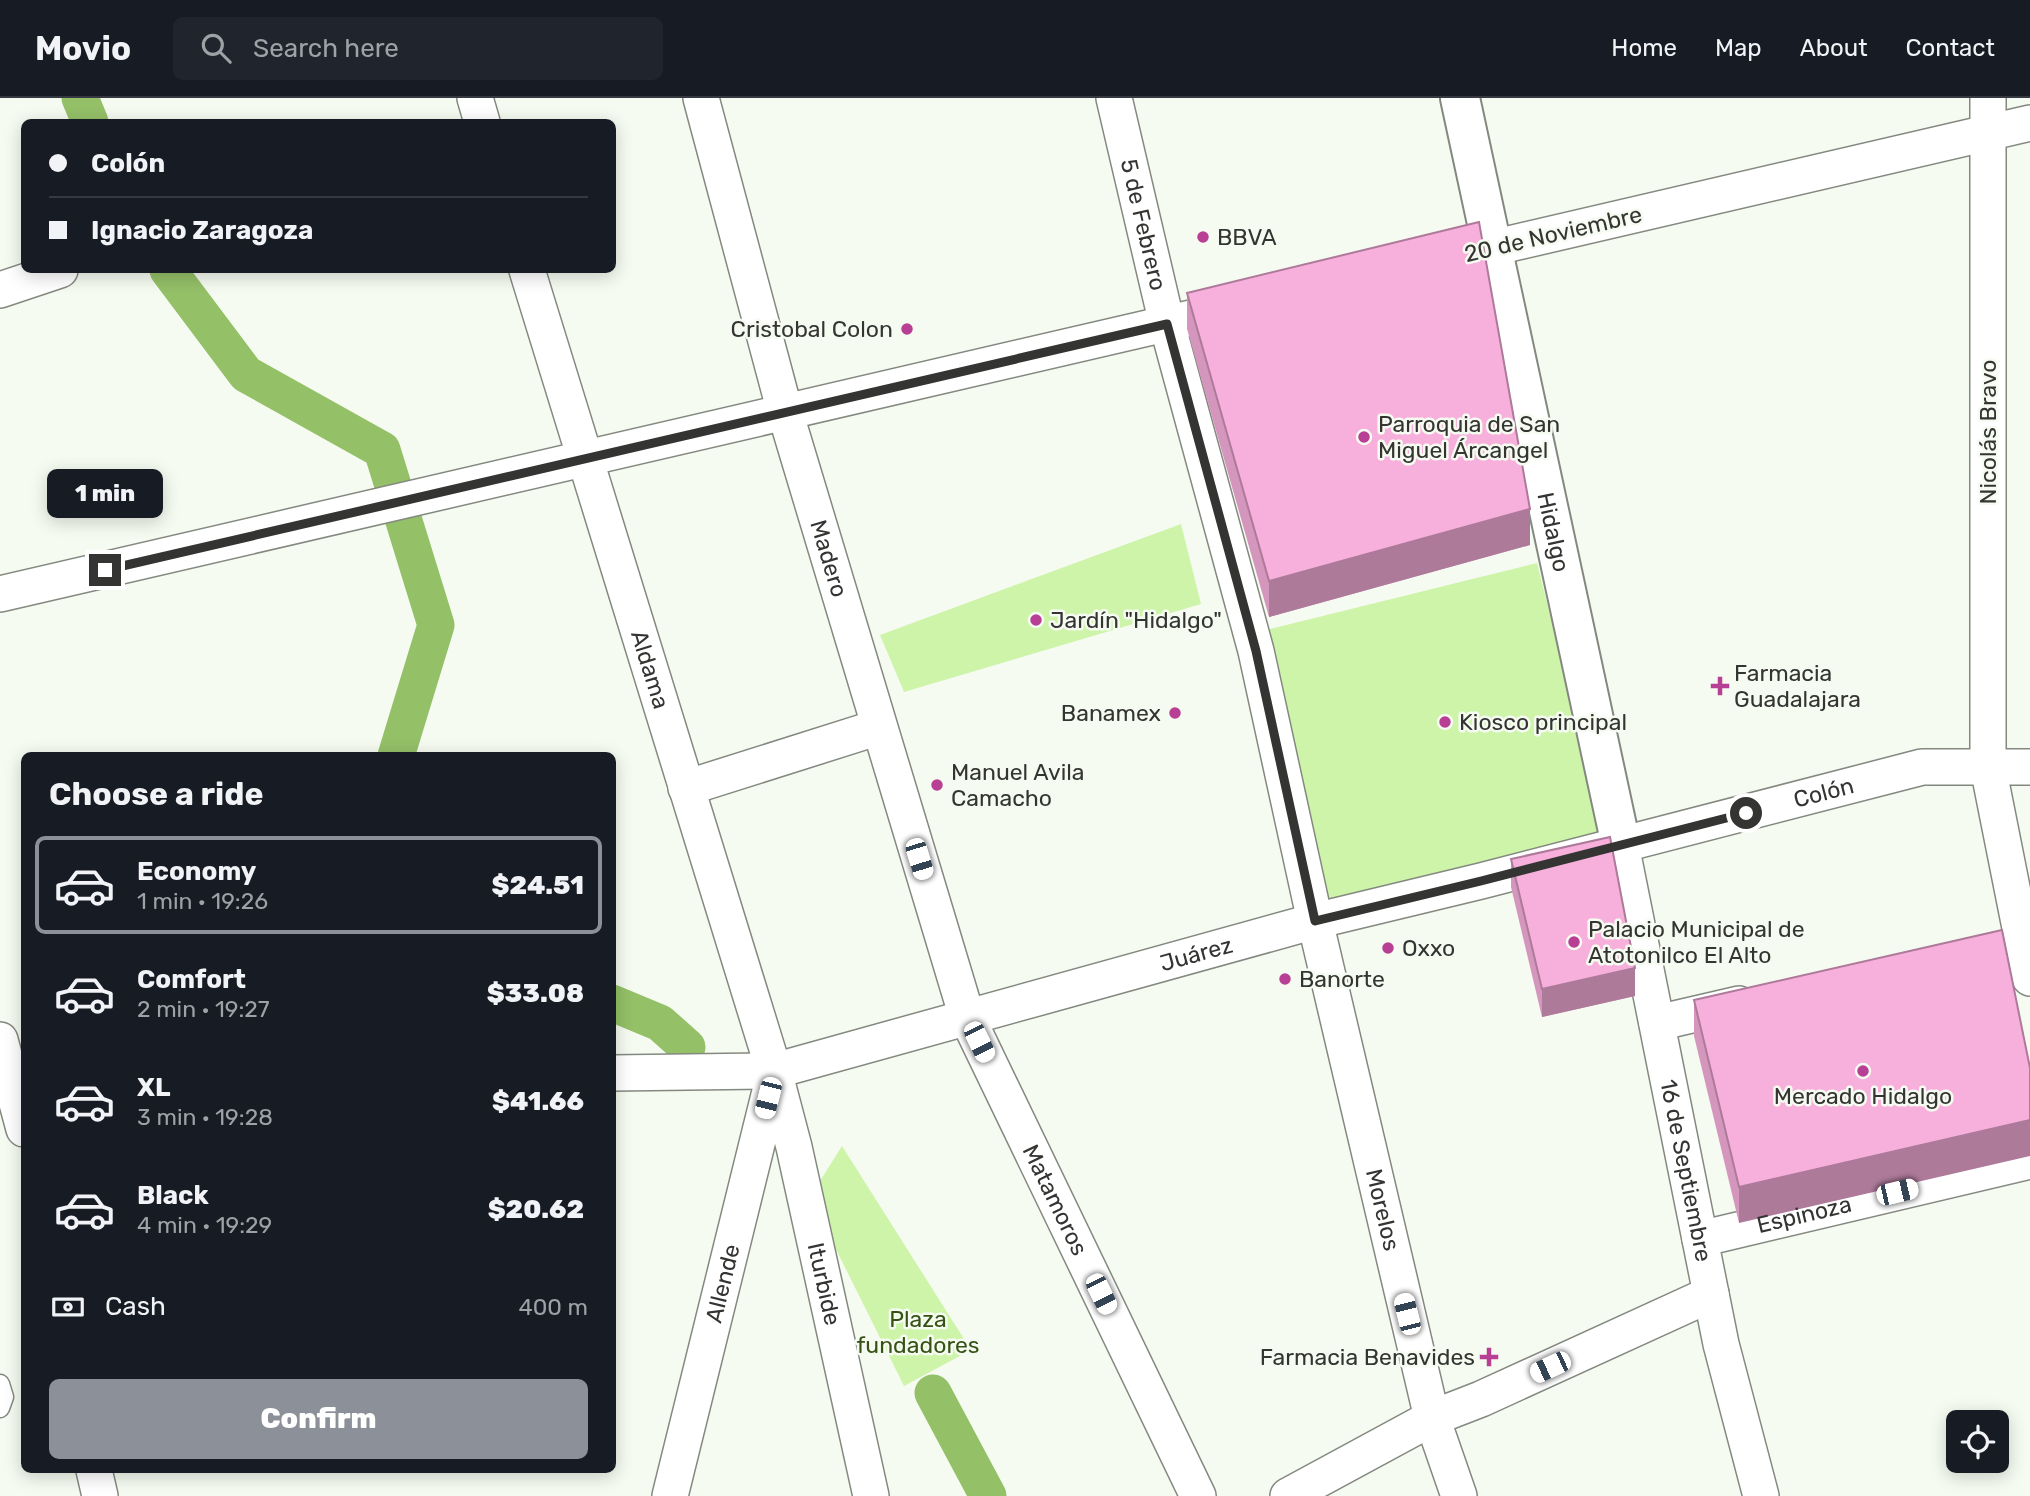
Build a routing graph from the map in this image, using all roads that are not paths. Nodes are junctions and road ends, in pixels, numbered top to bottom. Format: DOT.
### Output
graph roads {
  1 [pos="475,98"];
  2 [pos="701,98"];
  3 [pos="1114,98"];
  4 [pos="1460,98"];
  5 [pos="1988,98"];
  6 [pos="481,119"];
  7 [pos="2030,123"];
  8 [pos="1989,133"];
  9 [pos="1492,248"];
  10 [pos="1438,261"];
  11 [pos="52,273"];
  12 [pos="528,273"];
  13 [pos="0,290"];
  14 [pos="1262,302"];
  15 [pos="1167,324"];
  16 [pos="785,412"];
  17 [pos="584,458"];
  18 [pos="0,594"];
  19 [pos="879,727"];
  20 [pos="1988,766"];
  21 [pos="2030,767"];
  22 [pos="686,788"];
  23 [pos="1620,845"];
  24 [pos="1315,921"];
  25 [pos="2022,937"];
  26 [pos="1986,946"];
  27 [pos="2030,978"];
  28 [pos="1765,998"];
  29 [pos="967,1017"];
  30 [pos="1657,1023"];
  31 [pos="0,1040"];
  32 [pos="774,1071"];
  33 [pos="616,1073"];
  34 [pos="13,1094"];
  35 [pos="21,1119"];
  36 [pos="21,1136"];
  37 [pos="0,1140"];
  38 [pos="2030,1161"];
  39 [pos="1700,1239"];
  40 [pos="1711,1294"];
  41 [pos="0,1384"];
  42 [pos="0,1408"];
  43 [pos="1432,1418"];
  44 [pos="95,1473"];
  45 [pos="100,1496"];
  46 [pos="670,1496"];
  47 [pos="871,1496"];
  48 [pos="1198,1496"];
  49 [pos="1288,1496"];
  50 [pos="1459,1496"];
  51 [pos="1761,1496"];
  1 -- 6 [label="street"];
  2 -- 16 [label="street, Madero"];
  3 -- 15 [label="street, 5 de Febrero"];
  4 -- 9 [label="street, Hidalgo"];
  5 -- 8 [label="street, Nicolás Bravo"];
  7 -- 8 [label="street, 20 de Noviembre"];
  8 -- 9 [label="street, 20 de Noviembre"];
  8 -- 20 [label="street, Nicolás Bravo"];
  9 -- 10 [label="street, 20 de Noviembre"];
  9 -- 23 [label="street, Hidalgo"];
  11 -- 13 [label="street"];
  12 -- 17 [label="street, Aldama"];
  14 -- 15 [label="street"];
  15 -- 16 [label="street"];
  15 -- 24 [label="street, 5 de Febrero"];
  16 -- 17 [label="street"];
  16 -- 19 [label="street, Madero"];
  17 -- 18 [label="street"];
  17 -- 22 [label="street, Aldama"];
  19 -- 22 [label="street"];
  19 -- 29 [label="street, Madero"];
  20 -- 21 [label="street, Colón"];
  20 -- 23 [label="street, Colón"];
  20 -- 25 [label="street, Nicolás Bravo"];
  22 -- 32 [label="street, Aldama"];
  23 -- 24 [label="street, Juárez"];
  23 -- 30 [label="street, 16 de Septiembre"];
  24 -- 29 [label="street, Juárez"];
  24 -- 43 [label="street, Morelos"];
  25 -- 26 [label="street"];
  25 -- 27 [label="street, Nicolás Bravo"];
  28 -- 30 [label="street"];
  29 -- 32 [label="street, Juárez"];
  29 -- 48 [label="street, Matamoros"];
  30 -- 39 [label="street, 16 de Septiembre"];
  31 -- 34 [label="street"];
  32 -- 33 [label="street, Juárez"];
  32 -- 46 [label="street, Allende"];
  32 -- 47 [label="street, Iturbide"];
  34 -- 35 [label="street"];
  36 -- 37 [label="street"];
  38 -- 39 [label="street, Espinoza"];
  39 -- 40 [label="street, 16 de Septiembre"];
  40 -- 43 [label="street"];
  40 -- 51 [label="street, 16 de Septiembre"];
  41 -- 42 [label="lane"];
  43 -- 49 [label="street"];
  43 -- 50 [label="street, Morelos"];
  44 -- 45 [label="street"];
}
